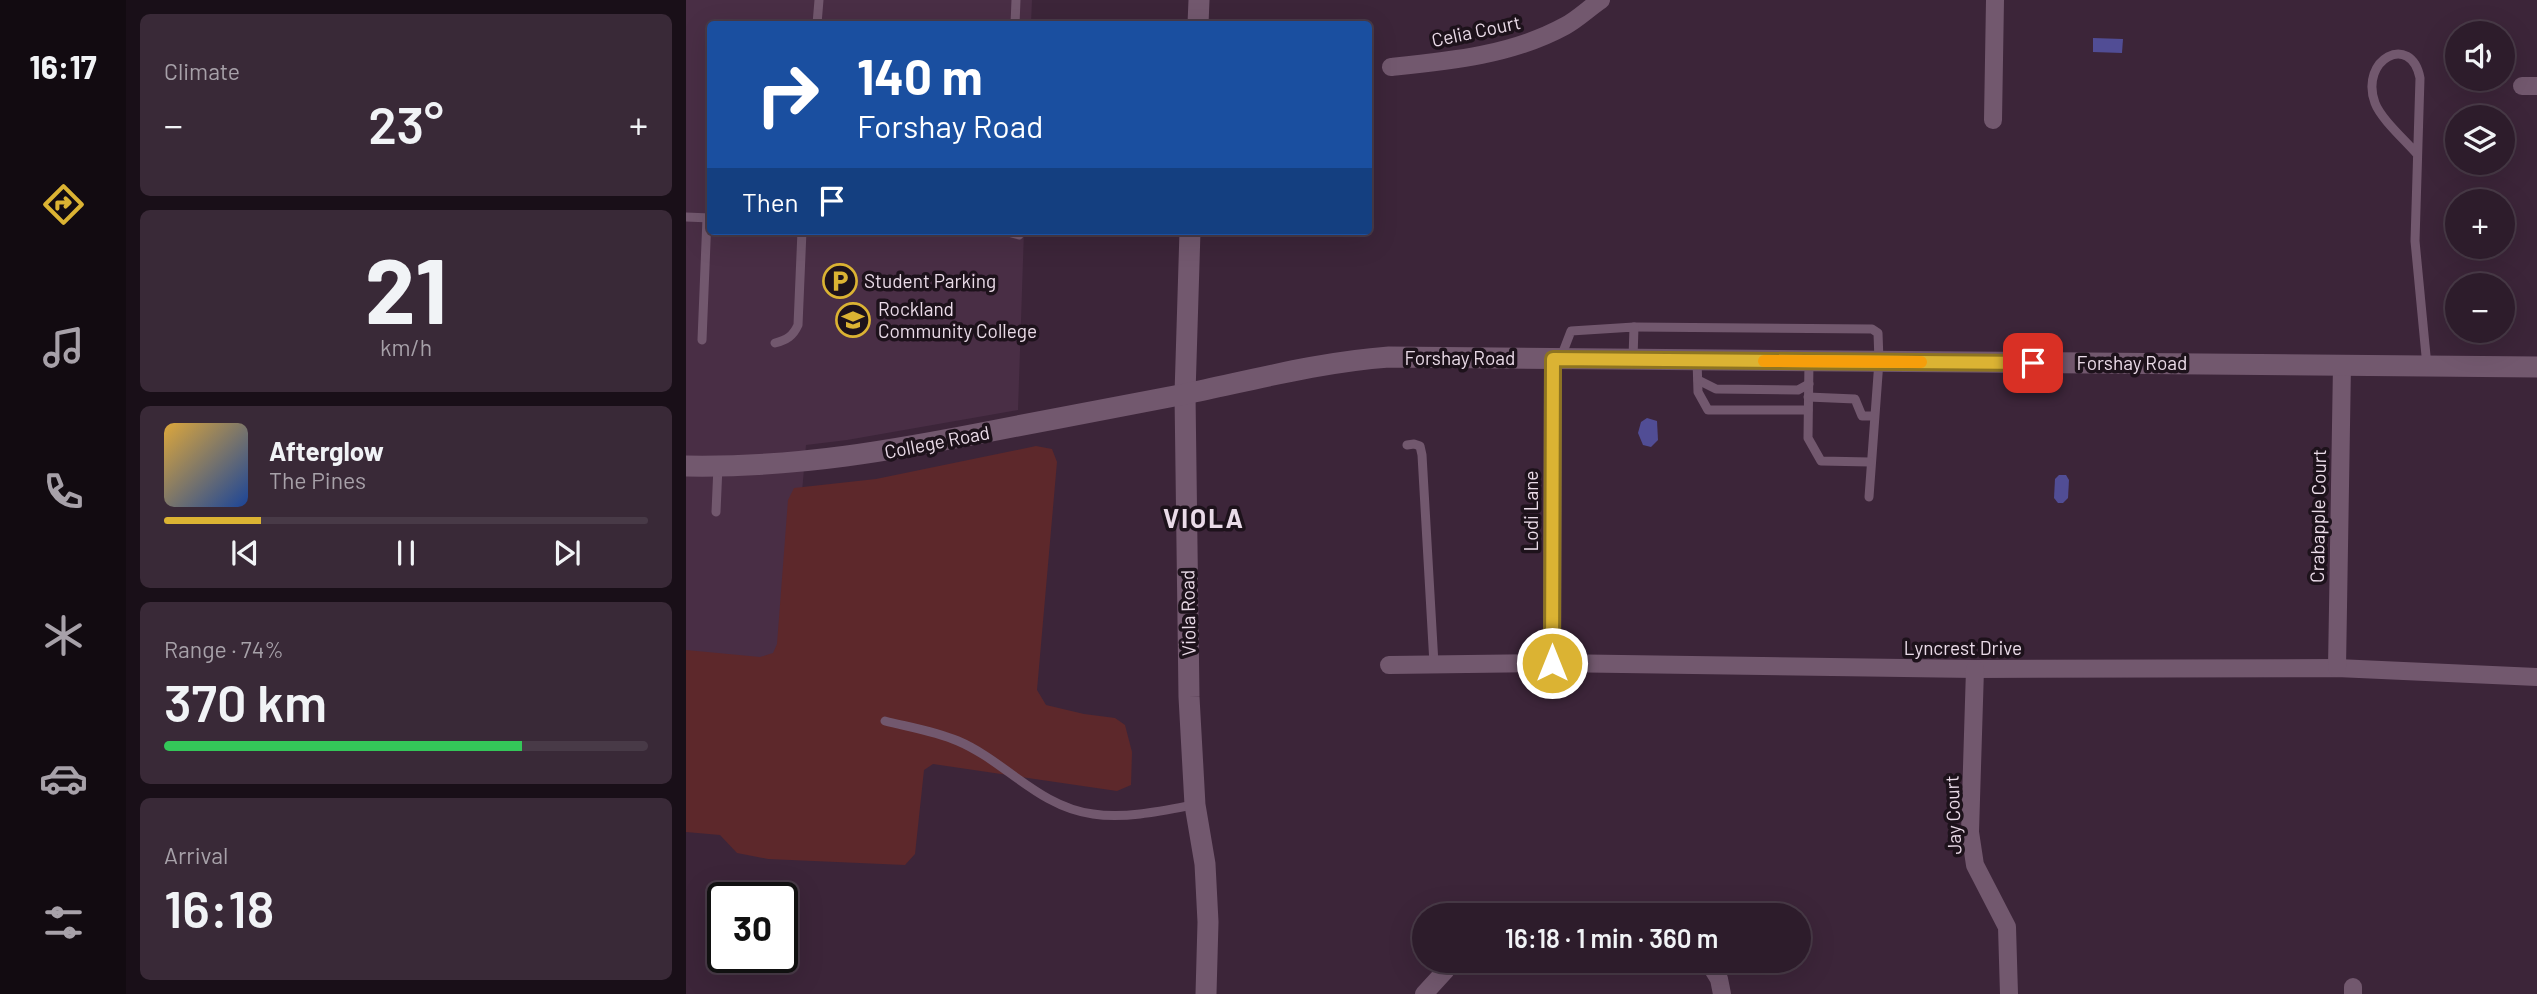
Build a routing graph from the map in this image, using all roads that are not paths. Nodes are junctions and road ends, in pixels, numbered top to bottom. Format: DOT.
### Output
graph roads {
  1 [pos="819,0"];
  2 [pos="1016,0"];
  3 [pos="1199,0"];
  4 [pos="1601,0"];
  5 [pos="1995,0"];
  6 [pos="817,21"];
  7 [pos="1015,21"];
  8 [pos="1198,21"];
  9 [pos="1391,67"];
  10 [pos="1993,120"];
  11 [pos="2417,154"];
  12 [pos="686,217"];
  13 [pos="707,218"];
  14 [pos="708,235"];
  15 [pos="802,235"];
  16 [pos="1190,235"];
  17 [pos="1634,327"];
  18 [pos="702,340"];
  19 [pos="775,343"];
  20 [pos="1557,359"];
  21 [pos="1633,359"];
  22 [pos="1809,361"];
  23 [pos="1879,361"];
  24 [pos="2342,365"];
  25 [pos="2427,366"];
  26 [pos="2537,367"];
  27 [pos="1697,370"];
  28 [pos="1809,384"];
  29 [pos="1185,394"];
  30 [pos="1808,397"];
  31 [pos="1808,410"];
  32 [pos="1874,416"];
  33 [pos="1406,445"];
  34 [pos="1870,462"];
  35 [pos="686,466"];
  36 [pos="718,466"];
  37 [pos="1868,497"];
  38 [pos="716,512"];
  39 [pos="1552,663"];
  40 [pos="1434,664"];
  41 [pos="1389,665"];
  42 [pos="2337,668"];
  43 [pos="1975,669"];
  44 [pos="2537,677"];
  45 [pos="886,721"];
  46 [pos="1195,805"];
  47 [pos="1443,973"];
  48 [pos="1715,973"];
  49 [pos="1206,994"];
  50 [pos="1424,994"];
  51 [pos="1722,994"];
  52 [pos="2009,994"];
  1 -- 6 [label="lane"];
  2 -- 7 [label="lane"];
  3 -- 8 [label="street"];
  4 -- 9 [label="street, Celia Court"];
  5 -- 10 [label="street"];
  11 -- 11 [label="lane"];
  11 -- 25 [label="lane"];
  12 -- 13 [label="lane"];
  14 -- 18 [label="lane"];
  15 -- 19 [label="lane"];
  16 -- 29 [label="street, Viola Road"];
  17 -- 20 [label="lane"];
  17 -- 21 [label="lane"];
  17 -- 23 [label="lane"];
  20 -- 21 [label="street, Forshay Road"];
  20 -- 29 [label="street, Forshay Road"];
  20 -- 39 [label="street, Lodi Lane"];
  21 -- 27 [label="street, Forshay Road"];
  22 -- 23 [label="street, Forshay Road"];
  22 -- 27 [label="street, Forshay Road"];
  22 -- 28 [label="lane"];
  23 -- 24 [label="street, Forshay Road"];
  23 -- 32 [label="lane"];
  24 -- 25 [label="street, Forshay Road"];
  24 -- 42 [label="street, Crabapple Court"];
  25 -- 26 [label="street, Forshay Road"];
  27 -- 28 [label="lane"];
  27 -- 31 [label="lane"];
  28 -- 30 [label="lane"];
  29 -- 36 [label="street, College Road"];
  29 -- 46 [label="street, Viola Road"];
  30 -- 31 [label="lane"];
  30 -- 32 [label="lane"];
  31 -- 34 [label="lane"];
  32 -- 34 [label="lane"];
  33 -- 40 [label="lane"];
  34 -- 37 [label="lane"];
  35 -- 36 [label="street, College Road"];
  36 -- 38 [label="lane"];
  39 -- 40 [label="street, Lyncrest Drive"];
  39 -- 43 [label="street, Lyncrest Drive"];
  40 -- 41 [label="street, Lyncrest Drive"];
  42 -- 43 [label="street, Lyncrest Drive"];
  42 -- 44 [label="street, Lyncrest Drive"];
  43 -- 52 [label="street, Jay Court"];
  45 -- 46 [label="lane"];
  46 -- 49 [label="street, Viola Road"];
  47 -- 50 [label="street"];
  48 -- 51 [label="street"];
}
